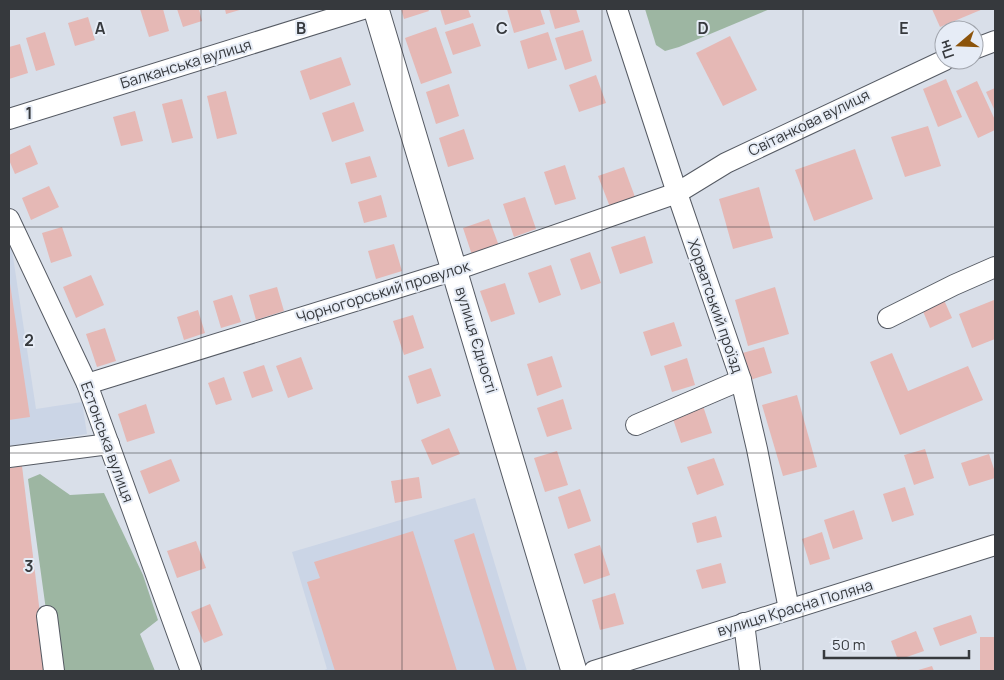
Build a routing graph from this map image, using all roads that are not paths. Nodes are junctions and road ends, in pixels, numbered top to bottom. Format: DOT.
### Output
graph roads {
  1 [pos="363,9"];
  2 [pos="376,9"];
  3 [pos="617,9"];
  4 [pos="934,64"];
  5 [pos="9,119"];
  6 [pos="676,193"];
  7 [pos="9,219"];
  8 [pos="995,267"];
  9 [pos="455,270"];
  10 [pos="888,318"];
  11 [pos="740,380"];
  12 [pos="87,384"];
  13 [pos="636,425"];
  14 [pos="109,444"];
  15 [pos="9,457"];
  16 [pos="995,546"];
  17 [pos="790,609"];
  18 [pos="47,616"];
  19 [pos="744,624"];
  20 [pos="54,671"];
  21 [pos="191,671"];
  22 [pos="574,671"];
  23 [pos="594,671"];
  24 [pos="750,671"];
  1 -- 5 [label="street, Балканська вулиця"];
  2 -- 9 [label="main road, вулиця Єдності"];
  3 -- 6 [label="street, Хорватський проїзд"];
  4 -- 6 [label="street, Світанкова вулиця"];
  6 -- 9 [label="street, Чорногорський провулок"];
  6 -- 11 [label="street, Хорватський проїзд"];
  7 -- 12 [label="street, Естонська вулиця"];
  8 -- 10 [label="street"];
  9 -- 12 [label="street, Чорногорський провулок"];
  9 -- 22 [label="main road, вулиця Єдності"];
  11 -- 13 [label="street"];
  11 -- 17 [label="street, Хорватський проїзд"];
  12 -- 14 [label="street, Естонська вулиця"];
  14 -- 15 [label="street"];
  14 -- 21 [label="street, Естонська вулиця"];
  16 -- 17 [label="street, вулиця Красна Поляна"];
  17 -- 19 [label="street, вулиця Красна Поляна"];
  18 -- 20 [label="street"];
  19 -- 23 [label="street, вулиця Красна Поляна"];
  19 -- 24 [label="street"];
}
